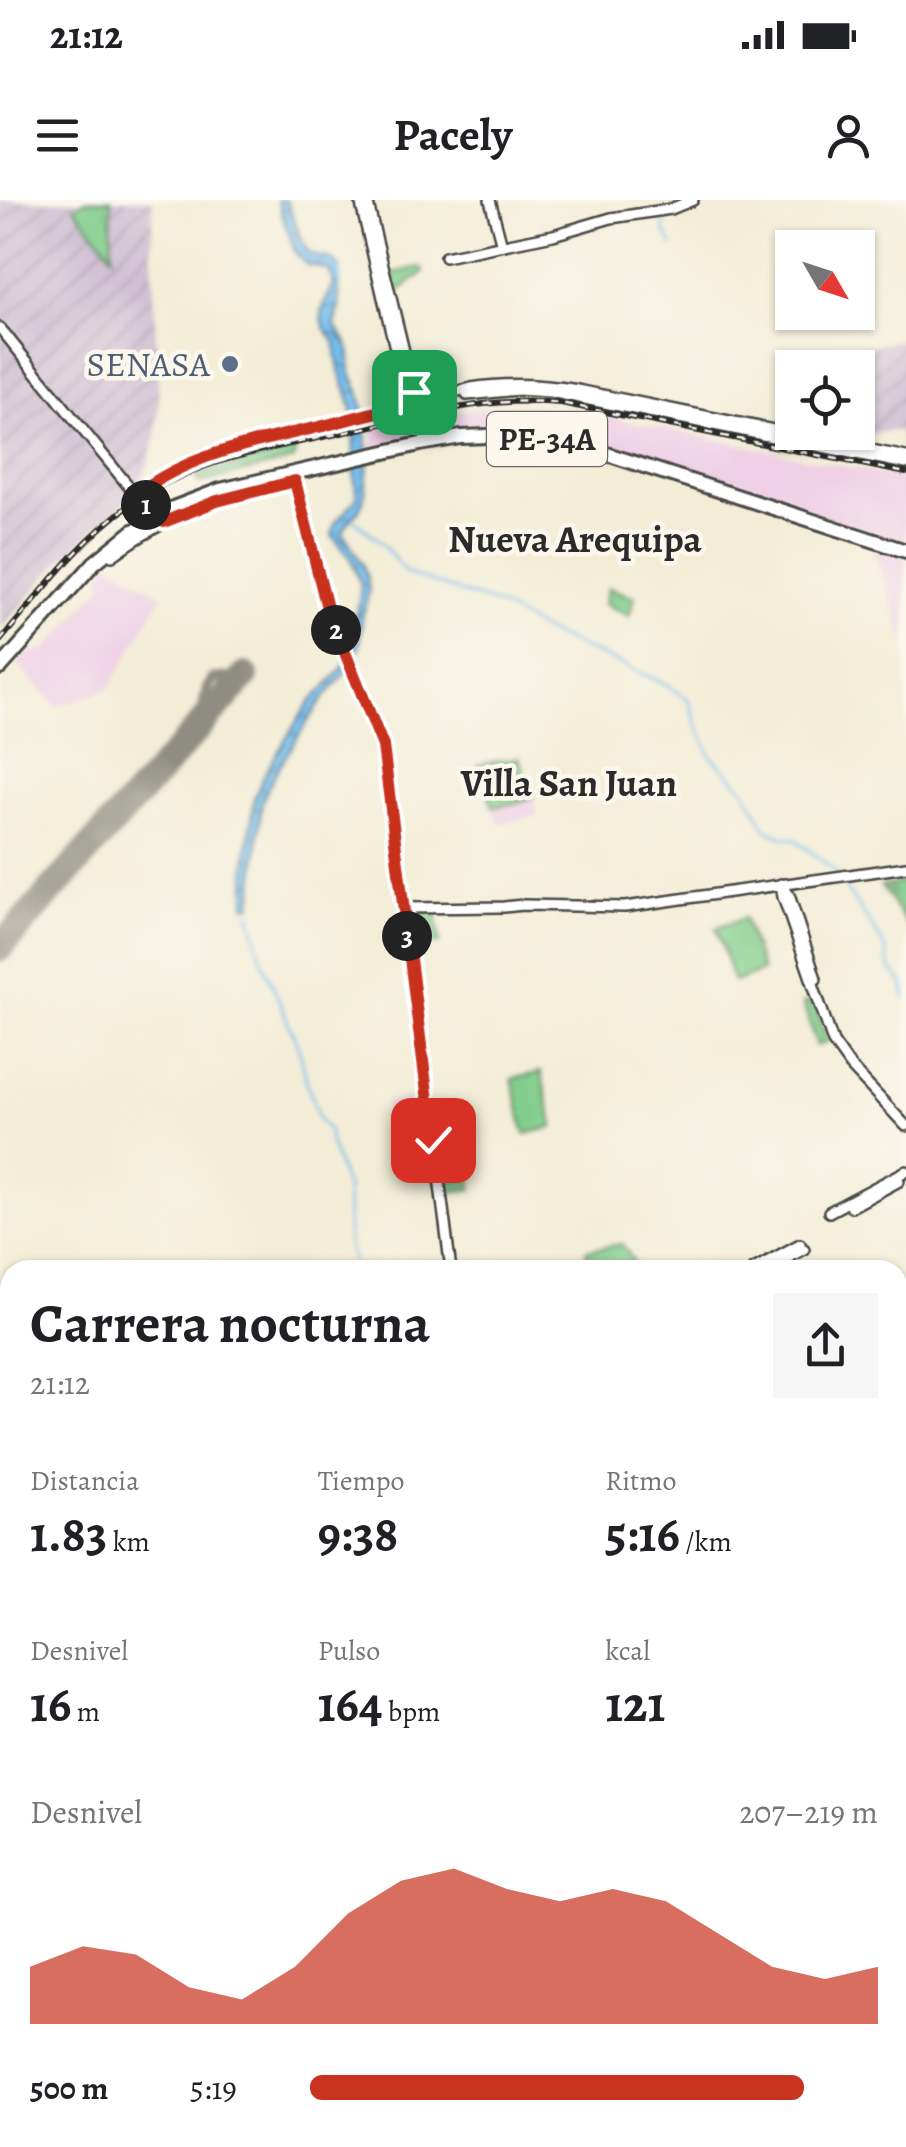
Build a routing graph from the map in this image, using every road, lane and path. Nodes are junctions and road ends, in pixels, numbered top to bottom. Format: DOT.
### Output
graph roads {
  1 [pos="360,200"];
  2 [pos="367,200"];
  3 [pos="493,200"];
  4 [pos="693,200"];
  5 [pos="504,244"];
  6 [pos="445,257"];
  7 [pos="0,328"];
  8 [pos="409,405"];
  9 [pos="906,460"];
  10 [pos="294,477"];
  11 [pos="136,495"];
  12 [pos="161,519"];
  13 [pos="906,551"];
  14 [pos="4,666"];
  15 [pos="906,867"];
  16 [pos="781,884"];
  17 [pos="403,905"];
  18 [pos="802,943"];
  19 [pos="906,1117"];
  20 [pos="906,1126"];
  21 [pos="906,1175"];
  22 [pos="831,1214"];
  23 [pos="450,1260"];
  24 [pos="773,1260"];
  25 [pos="781,1260"];
  1 -- 8 [label="street"];
  2 -- 8 [label="street"];
  3 -- 5 [label="street"];
  4 -- 5 [label="street"];
  5 -- 6 [label="street"];
  7 -- 11 [label="street"];
  8 -- 9 [label="street"];
  8 -- 11 [label="street"];
  10 -- 12 [label="highway, PE-34A"];
  10 -- 13 [label="highway, PE-34A"];
  10 -- 17 [label="street"];
  11 -- 12 [label="street"];
  12 -- 14 [label="highway, PE-34A"];
  15 -- 16 [label="street"];
  16 -- 17 [label="street"];
  16 -- 18 [label="street"];
  17 -- 23 [label="street"];
  18 -- 19 [label="street"];
  18 -- 20 [label="street"];
  21 -- 22 [label="street"];
  24 -- 25 [label="street"];
}
